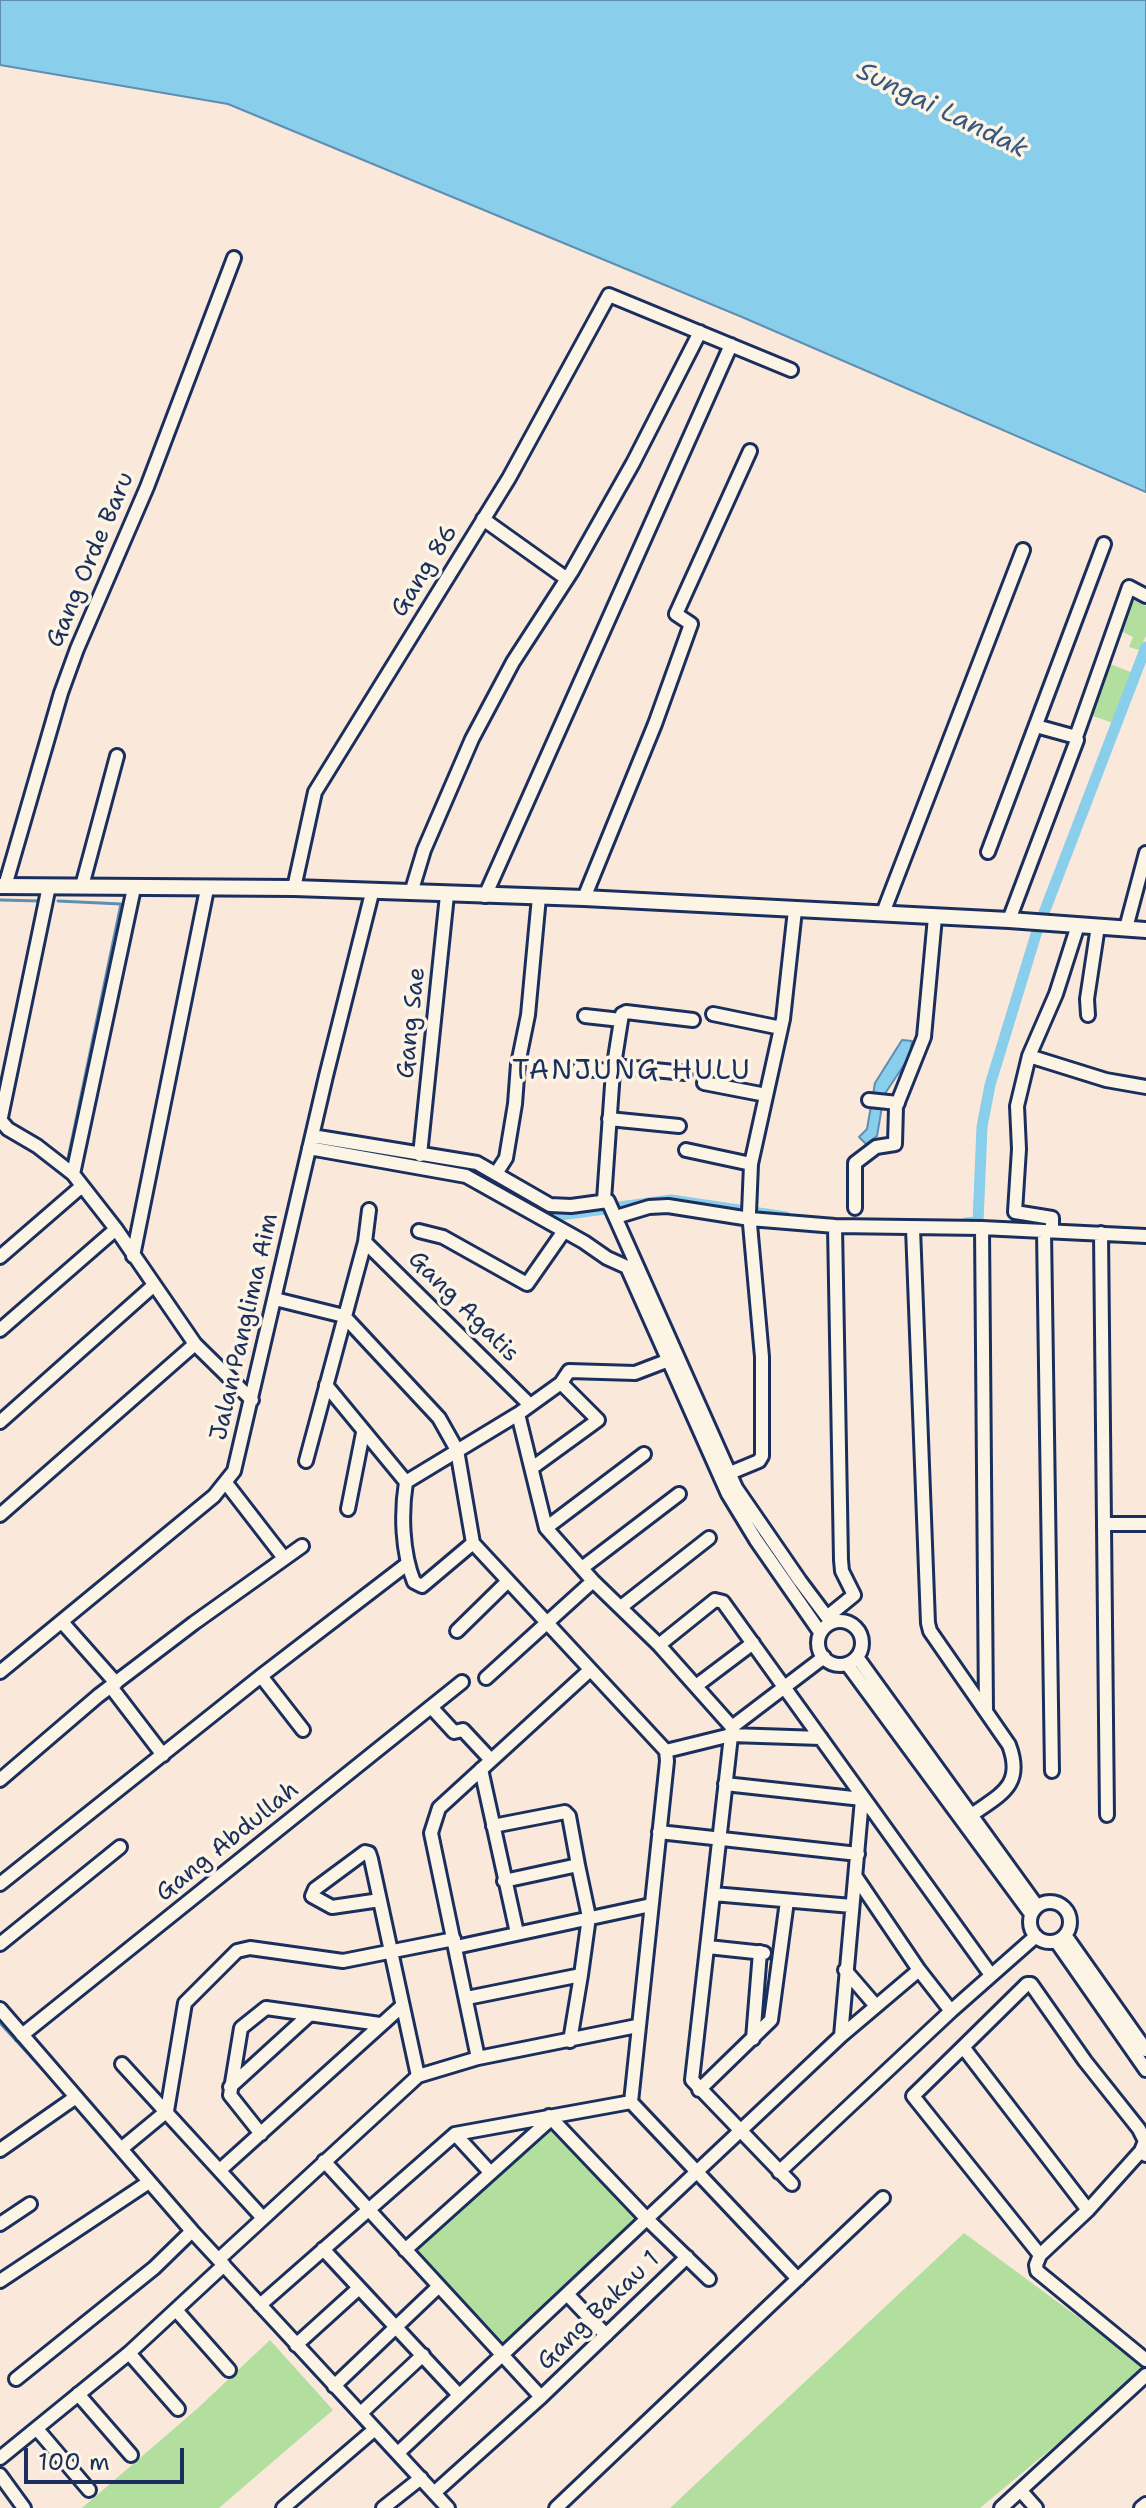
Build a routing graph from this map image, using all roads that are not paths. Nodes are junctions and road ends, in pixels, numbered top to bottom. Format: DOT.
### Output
graph roads {
  1 [pos="234,258"];
  2 [pos="700,332"];
  3 [pos="731,345"];
  4 [pos="791,370"];
  5 [pos="750,451"];
  6 [pos="483,519"];
  7 [pos="1104,544"];
  8 [pos="1023,550"];
  9 [pos="567,579"];
  10 [pos="1146,596"];
  11 [pos="1036,726"];
  12 [pos="1076,737"];
  13 [pos="117,756"];
  14 [pos="988,852"];
  15 [pos="1146,853"];
  16 [pos="294,883"];
  17 [pos="3,886"];
  18 [pos="49,886"];
  19 [pos="82,886"];
  20 [pos="134,888"];
  21 [pos="207,889"];
  22 [pos="372,893"];
  23 [pos="411,893"];
  24 [pos="447,895"];
  25 [pos="485,896"];
  26 [pos="539,897"];
  27 [pos="584,898"];
  28 [pos="795,910"];
  29 [pos="883,913"];
  30 [pos="935,917"];
  31 [pos="1009,920"];
  32 [pos="1078,925"];
  33 [pos="1098,926"];
  34 [pos="1126,928"];
  35 [pos="1146,930"];
  36 [pos="713,1014"];
  37 [pos="1088,1015"];
  38 [pos="585,1016"];
  39 [pos="621,1020"];
  40 [pos="693,1020"];
  41 [pos="781,1028"];
  42 [pos="1029,1056"];
  43 [pos="613,1068"];
  44 [pos="579,1069"];
  45 [pos="685,1073"];
  46 [pos="704,1083"];
  47 [pos="1146,1087"];
  48 [pos="766,1095"];
  49 [pos="869,1100"];
  50 [pos="898,1103"];
  51 [pos="609,1119"];
  52 [pos="0,1122"];
  53 [pos="679,1126"];
  54 [pos="310,1142"];
  55 [pos="686,1150"];
  56 [pos="420,1155"];
  57 [pos="751,1164"];
  58 [pos="497,1172"];
  59 [pos="73,1174"];
  60 [pos="82,1186"];
  61 [pos="611,1208"];
  62 [pos="855,1208"];
  63 [pos="369,1210"];
  64 [pos="749,1211"];
  65 [pos="835,1226"];
  66 [pos="913,1228"];
  67 [pos="982,1228"];
  68 [pos="116,1229"];
  69 [pos="419,1231"];
  70 [pos="564,1231"];
  71 [pos="1048,1231"];
  72 [pos="1101,1233"];
  73 [pos="1146,1236"];
  74 [pos="365,1242"];
  75 [pos="133,1256"];
  76 [pos="0,1257"];
  77 [pos="632,1264"];
  78 [pos="153,1286"];
  79 [pos="275,1299"];
  80 [pos="344,1316"];
  81 [pos="0,1330"];
  82 [pos="195,1344"];
  83 [pos="669,1360"];
  84 [pos="561,1383"];
  85 [pos="326,1385"];
  86 [pos="252,1400"];
  87 [pos="530,1405"];
  88 [pos="518,1414"];
  89 [pos="0,1422"];
  90 [pos="363,1433"];
  91 [pos="457,1450"];
  92 [pos="644,1454"];
  93 [pos="306,1461"];
  94 [pos="532,1468"];
  95 [pos="730,1473"];
  96 [pos="406,1482"];
  97 [pos="226,1483"];
  98 [pos="679,1494"];
  99 [pos="348,1509"];
  100 [pos="0,1515"];
  101 [pos="1104,1524"];
  102 [pos="1146,1524"];
  103 [pos="546,1528"];
  104 [pos="709,1538"];
  105 [pos="473,1543"];
  106 [pos="302,1546"];
  107 [pos="284,1558"];
  108 [pos="407,1564"];
  109 [pos="582,1568"];
  110 [pos="508,1581"];
  111 [pos="593,1581"];
  112 [pos="621,1607"];
  113 [pos="831,1619"];
  114 [pos="548,1621"];
  115 [pos="62,1622"];
  116 [pos="457,1631"];
  117 [pos="820,1632"];
  118 [pos="753,1643"];
  119 [pos="659,1645"];
  120 [pos="824,1657"];
  121 [pos="852,1660"];
  122 [pos="590,1670"];
  123 [pos="0,1672"];
  124 [pos="261,1676"];
  125 [pos="486,1678"];
  126 [pos="462,1682"];
  127 [pos="113,1685"];
  128 [pos="696,1686"];
  129 [pos="785,1688"];
  130 [pos="431,1707"];
  131 [pos="986,1710"];
  132 [pos="303,1730"];
  133 [pos="731,1731"];
  134 [pos="821,1738"];
  135 [pos="666,1751"];
  136 [pos="163,1755"];
  137 [pos="486,1765"];
  138 [pos="1052,1771"];
  139 [pos="0,1780"];
  140 [pos="725,1784"];
  141 [pos="862,1799"];
  142 [pos="973,1814"];
  143 [pos="1107,1815"];
  144 [pos="493,1826"];
  145 [pos="659,1832"];
  146 [pos="719,1839"];
  147 [pos="120,1847"];
  148 [pos="858,1854"];
  149 [pos="578,1865"];
  150 [pos="856,1877"];
  151 [pos="504,1881"];
  152 [pos="0,1884"];
  153 [pos="713,1894"];
  154 [pos="380,1900"];
  155 [pos="787,1901"];
  156 [pos="651,1905"];
  157 [pos="852,1906"];
  158 [pos="1034,1910"];
  159 [pos="589,1917"];
  160 [pos="517,1933"];
  161 [pos="1036,1936"];
  162 [pos="1060,1938"];
  163 [pos="455,1943"];
  164 [pos="0,1944"];
  165 [pos="708,1947"];
  166 [pos="760,1952"];
  167 [pos="393,1953"];
  168 [pos="779,1954"];
  169 [pos="845,1970"];
  170 [pos="919,1970"];
  171 [pos="581,1975"];
  172 [pos="991,1975"];
  173 [pos="467,1998"];
  174 [pos="402,2006"];
  175 [pos="876,2006"];
  176 [pos="0,2009"];
  177 [pos="951,2011"];
  178 [pos="309,2015"];
  179 [pos="380,2024"];
  180 [pos="637,2026"];
  181 [pos="22,2035"];
  182 [pos="841,2036"];
  183 [pos="753,2039"];
  184 [pos="570,2041"];
  185 [pos="963,2047"];
  186 [pos="1146,2050"];
  187 [pos="478,2058"];
  188 [pos="122,2064"];
  189 [pos="1146,2070"];
  190 [pos="418,2076"];
  191 [pos="230,2087"];
  192 [pos="699,2090"];
  193 [pos="76,2097"];
  194 [pos="631,2102"];
  195 [pos="167,2111"];
  196 [pos="550,2117"];
  197 [pos="742,2131"];
  198 [pos="261,2134"];
  199 [pos="455,2134"];
  200 [pos="121,2149"];
  201 [pos="0,2150"];
  202 [pos="1144,2153"];
  203 [pos="324,2161"];
  204 [pos="220,2170"];
  205 [pos="779,2172"];
  206 [pos="696,2173"];
  207 [pos="488,2175"];
  208 [pos="149,2182"];
  209 [pos="792,2184"];
  210 [pos="883,2198"];
  211 [pos="30,2204"];
  212 [pos="368,2210"];
  213 [pos="1088,2210"];
  214 [pos="262,2217"];
  215 [pos="647,2219"];
  216 [pos="0,2224"];
  217 [pos="192,2231"];
  218 [pos="323,2249"];
  219 [pos="405,2250"];
  220 [pos="1040,2255"];
  221 [pos="687,2257"];
  222 [pos="221,2262"];
  223 [pos="709,2279"];
  224 [pos="798,2279"];
  225 [pos="0,2281"];
  226 [pos="439,2286"];
  227 [pos="359,2288"];
  228 [pos="567,2294"];
  229 [pos="260,2305"];
  230 [pos="176,2310"];
  231 [pos="397,2326"];
  232 [pos="606,2335"];
  233 [pos="296,2345"];
  234 [pos="129,2353"];
  235 [pos="502,2353"];
  236 [pos="423,2355"];
  237 [pos="1146,2360"];
  238 [pos="229,2370"];
  239 [pos="1146,2375"];
  240 [pos="16,2379"];
  241 [pos="334,2386"];
  242 [pos="78,2394"];
  243 [pos="459,2395"];
  244 [pos="541,2397"];
  245 [pos="178,2409"];
  246 [pos="361,2413"];
  247 [pos="37,2429"];
  248 [pos="375,2429"];
  249 [pos="398,2453"];
  250 [pos="131,2455"];
  251 [pos="0,2458"];
  252 [pos="0,2475"];
  253 [pos="421,2478"];
  254 [pos="89,2490"];
  255 [pos="1021,2491"];
  256 [pos="434,2493"];
  257 [pos="1146,2504"];
  258 [pos="24,2508"];
  259 [pos="283,2508"];
  260 [pos="383,2508"];
  261 [pos="448,2508"];
  262 [pos="556,2508"];
  263 [pos="1001,2508"];
  264 [pos="1036,2508"];
  265 [pos="1141,2508"];
  1 -- 17 [label="street, Gang Orde Baru"];
  2 -- 3 [label="street"];
  2 -- 6 [label="street, Gang 86"];
  2 -- 9 [label="street"];
  3 -- 4 [label="street"];
  3 -- 25 [label="street"];
  5 -- 27 [label="street"];
  6 -- 9 [label="street"];
  6 -- 16 [label="street, Gang 86"];
  7 -- 11 [label="street"];
  8 -- 29 [label="street"];
  9 -- 23 [label="street"];
  10 -- 12 [label="street"];
  11 -- 12 [label="street"];
  11 -- 14 [label="street"];
  12 -- 31 [label="street"];
  13 -- 19 [label="street"];
  15 -- 34 [label="street"];
  16 -- 21 [label="main road"];
  16 -- 22 [label="main road"];
  17 -- 18 [label="main road"];
  18 -- 19 [label="main road"];
  18 -- 52 [label="street"];
  19 -- 20 [label="main road"];
  20 -- 21 [label="main road"];
  20 -- 59 [label="street"];
  21 -- 75 [label="street"];
  22 -- 23 [label="main road"];
  22 -- 54 [label="street, Jalan Panglima Aim"];
  23 -- 24 [label="main road"];
  24 -- 25 [label="main road"];
  24 -- 56 [label="street, Gang Sae"];
  25 -- 26 [label="main road"];
  26 -- 27 [label="main road"];
  26 -- 58 [label="street"];
  27 -- 28 [label="main road"];
  28 -- 29 [label="main road"];
  28 -- 41 [label="street"];
  29 -- 30 [label="main road"];
  30 -- 31 [label="main road"];
  30 -- 50 [label="street"];
  31 -- 32 [label="main road"];
  32 -- 33 [label="main road"];
  32 -- 42 [label="street"];
  33 -- 34 [label="main road"];
  33 -- 37 [label="street"];
  34 -- 35 [label="main road"];
  36 -- 41 [label="street"];
  38 -- 39 [label="street"];
  39 -- 40 [label="street"];
  39 -- 43 [label="street"];
  41 -- 48 [label="street"];
  42 -- 47 [label="street"];
  42 -- 71 [label="street"];
  43 -- 44 [label="street"];
  43 -- 45 [label="street"];
  43 -- 51 [label="street"];
  46 -- 48 [label="street"];
  48 -- 57 [label="street"];
  49 -- 50 [label="street"];
  50 -- 62 [label="street"];
  51 -- 53 [label="street"];
  51 -- 61 [label="street"];
  52 -- 59 [label="street"];
  54 -- 56 [label="street"];
  54 -- 70 [label="street"];
  54 -- 79 [label="street, Jalan Panglima Aim"];
  55 -- 57 [label="street"];
  56 -- 58 [label="street"];
  57 -- 64 [label="street"];
  58 -- 61 [label="street"];
  59 -- 60 [label="street"];
  60 -- 68 [label="street"];
  60 -- 76 [label="street"];
  61 -- 64 [label="street"];
  61 -- 77 [label="street"];
  63 -- 74 [label="street"];
  64 -- 65 [label="street"];
  64 -- 95 [label="street"];
  65 -- 66 [label="street"];
  65 -- 113 [label="street"];
  66 -- 67 [label="street"];
  66 -- 131 [label="street"];
  67 -- 71 [label="street"];
  67 -- 131 [label="street"];
  68 -- 75 [label="street"];
  68 -- 81 [label="street"];
  69 -- 70 [label="street"];
  70 -- 77 [label="street"];
  71 -- 72 [label="street"];
  71 -- 138 [label="street"];
  72 -- 73 [label="street"];
  72 -- 101 [label="street"];
  74 -- 80 [label="street"];
  74 -- 87 [label="street, Gang Agatis"];
  75 -- 78 [label="street"];
  77 -- 83 [label="street"];
  77 -- 95 [label="street"];
  78 -- 82 [label="street"];
  78 -- 89 [label="street"];
  79 -- 80 [label="street"];
  79 -- 86 [label="street, Jalan Panglima Aim"];
  80 -- 85 [label="street"];
  80 -- 91 [label="street"];
  82 -- 86 [label="street"];
  82 -- 100 [label="street"];
  83 -- 84 [label="street"];
  83 -- 117 [label="street"];
  84 -- 87 [label="street"];
  84 -- 94 [label="street"];
  85 -- 90 [label="street"];
  85 -- 93 [label="street"];
  86 -- 97 [label="street, Jalan Panglima Aim"];
  87 -- 88 [label="street"];
  88 -- 91 [label="street"];
  88 -- 94 [label="street"];
  90 -- 96 [label="street"];
  90 -- 99 [label="street"];
  91 -- 96 [label="street"];
  91 -- 105 [label="street"];
  92 -- 103 [label="street"];
  94 -- 103 [label="street"];
  95 -- 113 [label="street"];
  96 -- 108 [label="street"];
  97 -- 107 [label="street"];
  97 -- 115 [label="street, Jalan Panglima Aim"];
  98 -- 109 [label="street"];
  101 -- 102 [label="street"];
  101 -- 143 [label="street"];
  103 -- 109 [label="street"];
  104 -- 112 [label="street"];
  105 -- 108 [label="street"];
  105 -- 110 [label="street"];
  106 -- 107 [label="street"];
  107 -- 127 [label="street"];
  108 -- 124 [label="street"];
  109 -- 111 [label="street"];
  110 -- 114 [label="street"];
  110 -- 116 [label="street"];
  111 -- 112 [label="street"];
  111 -- 114 [label="street"];
  112 -- 119 [label="street"];
  113 -- 117 [label="street"];
  113 -- 121 [label="street"];
  114 -- 122 [label="street"];
  114 -- 125 [label="street"];
  115 -- 123 [label="street, Jalan Panglima Aim"];
  115 -- 127 [label="street"];
  117 -- 120 [label="street"];
  118 -- 119 [label="street"];
  118 -- 128 [label="street"];
  118 -- 129 [label="street"];
  119 -- 128 [label="street"];
  120 -- 121 [label="street"];
  120 -- 129 [label="street"];
  121 -- 142 [label="street"];
  121 -- 158 [label="street"];
  122 -- 135 [label="street"];
  122 -- 137 [label="street"];
  124 -- 132 [label="street"];
  124 -- 136 [label="street"];
  126 -- 130 [label="street, Gang Abdullah"];
  127 -- 136 [label="street"];
  127 -- 139 [label="street"];
  128 -- 133 [label="street"];
  129 -- 133 [label="street"];
  129 -- 134 [label="street"];
  130 -- 137 [label="street"];
  130 -- 181 [label="street, Gang Abdullah"];
  131 -- 142 [label="street"];
  133 -- 134 [label="street"];
  133 -- 135 [label="street"];
  133 -- 140 [label="street"];
  134 -- 141 [label="street"];
  135 -- 145 [label="street"];
  136 -- 152 [label="street"];
  137 -- 144 [label="street"];
  137 -- 163 [label="street"];
  140 -- 141 [label="street"];
  140 -- 146 [label="street"];
  141 -- 148 [label="street"];
  141 -- 172 [label="street"];
  142 -- 158 [label="street"];
  144 -- 149 [label="street"];
  144 -- 151 [label="street"];
  145 -- 146 [label="street"];
  145 -- 156 [label="street"];
  146 -- 148 [label="street"];
  146 -- 153 [label="street"];
  147 -- 164 [label="street"];
  148 -- 150 [label="street"];
  149 -- 151 [label="street"];
  149 -- 159 [label="street"];
  150 -- 157 [label="street"];
  150 -- 170 [label="street"];
  151 -- 160 [label="street"];
  153 -- 155 [label="street"];
  153 -- 165 [label="street"];
  154 -- 154 [label="street"];
  154 -- 167 [label="street"];
  155 -- 157 [label="street"];
  155 -- 168 [label="street"];
  156 -- 159 [label="street"];
  156 -- 180 [label="street"];
  157 -- 169 [label="street"];
  158 -- 161 [label="street"];
  158 -- 162 [label="street"];
  159 -- 160 [label="street"];
  159 -- 171 [label="street"];
  160 -- 163 [label="street"];
  161 -- 162 [label="street"];
  161 -- 172 [label="street"];
  162 -- 186 [label="street"];
  162 -- 189 [label="street"];
  163 -- 167 [label="street"];
  163 -- 173 [label="street"];
  165 -- 166 [label="street"];
  165 -- 192 [label="street"];
  166 -- 168 [label="street"];
  166 -- 183 [label="street"];
  167 -- 174 [label="street"];
  167 -- 195 [label="street"];
  168 -- 183 [label="street"];
  169 -- 175 [label="street"];
  169 -- 182 [label="street"];
  170 -- 175 [label="street"];
  170 -- 177 [label="street"];
  171 -- 173 [label="street"];
  171 -- 184 [label="street"];
  172 -- 177 [label="street"];
  173 -- 187 [label="street"];
  174 -- 179 [label="street"];
  174 -- 190 [label="street"];
  175 -- 182 [label="street"];
  176 -- 181 [label="street"];
  177 -- 205 [label="street"];
  178 -- 179 [label="street"];
  178 -- 191 [label="street"];
  178 -- 191 [label="street"];
  179 -- 198 [label="street"];
  180 -- 184 [label="street"];
  180 -- 194 [label="street"];
  181 -- 193 [label="street"];
  182 -- 197 [label="street"];
  183 -- 192 [label="street"];
  184 -- 187 [label="street"];
  185 -- 202 [label="street"];
  185 -- 213 [label="street"];
  185 -- 220 [label="street"];
  187 -- 190 [label="street"];
  188 -- 195 [label="street"];
  190 -- 203 [label="street"];
  191 -- 198 [label="street"];
  192 -- 197 [label="street"];
  193 -- 200 [label="street"];
  193 -- 201 [label="street"];
  194 -- 196 [label="street"];
  194 -- 206 [label="street"];
  195 -- 200 [label="street"];
  195 -- 204 [label="street"];
  196 -- 199 [label="street"];
  196 -- 207 [label="street"];
  196 -- 215 [label="street, Gang Bakau 1"];
  197 -- 205 [label="street"];
  197 -- 206 [label="street"];
  198 -- 204 [label="street"];
  199 -- 207 [label="street"];
  199 -- 212 [label="street"];
  200 -- 208 [label="street"];
  202 -- 213 [label="street"];
  203 -- 212 [label="street"];
  203 -- 214 [label="street"];
  204 -- 214 [label="street"];
  205 -- 209 [label="street"];
  206 -- 215 [label="street"];
  206 -- 224 [label="street"];
  207 -- 219 [label="street"];
  208 -- 217 [label="street"];
  208 -- 225 [label="street"];
  210 -- 224 [label="street"];
  211 -- 216 [label="street"];
  212 -- 218 [label="street"];
  212 -- 219 [label="street"];
  213 -- 220 [label="street"];
  214 -- 222 [label="street"];
  215 -- 221 [label="street, Gang Bakau 1"];
  215 -- 228 [label="street"];
  217 -- 222 [label="street"];
  217 -- 240 [label="street"];
  218 -- 227 [label="street"];
  218 -- 229 [label="street"];
  219 -- 226 [label="street"];
  220 -- 237 [label="street"];
  221 -- 223 [label="street, Gang Bakau 1"];
  221 -- 232 [label="street, Gang Bakau 1"];
  222 -- 229 [label="street"];
  222 -- 230 [label="street"];
  224 -- 262 [label="street"];
  226 -- 231 [label="street"];
  226 -- 235 [label="street"];
  227 -- 231 [label="street"];
  227 -- 233 [label="street"];
  228 -- 232 [label="street"];
  228 -- 235 [label="street"];
  229 -- 233 [label="street"];
  230 -- 234 [label="street"];
  230 -- 238 [label="street"];
  231 -- 236 [label="street"];
  231 -- 241 [label="street"];
  232 -- 244 [label="street, Gang Bakau 1"];
  233 -- 241 [label="street"];
  234 -- 242 [label="street"];
  234 -- 245 [label="street"];
  235 -- 243 [label="street"];
  235 -- 244 [label="street"];
  236 -- 243 [label="street"];
  236 -- 246 [label="street"];
  239 -- 255 [label="street"];
  241 -- 246 [label="street"];
  242 -- 247 [label="street"];
  242 -- 250 [label="street"];
  243 -- 249 [label="street"];
  244 -- 256 [label="street, Gang Bakau 1"];
  246 -- 248 [label="street"];
  247 -- 251 [label="street"];
  247 -- 254 [label="street"];
  248 -- 249 [label="street"];
  248 -- 259 [label="street"];
  249 -- 253 [label="street"];
  252 -- 258 [label="street"];
  253 -- 256 [label="street"];
  253 -- 260 [label="street"];
  255 -- 263 [label="street"];
  255 -- 264 [label="street"];
  256 -- 261 [label="street"];
  257 -- 265 [label="street"];
}
